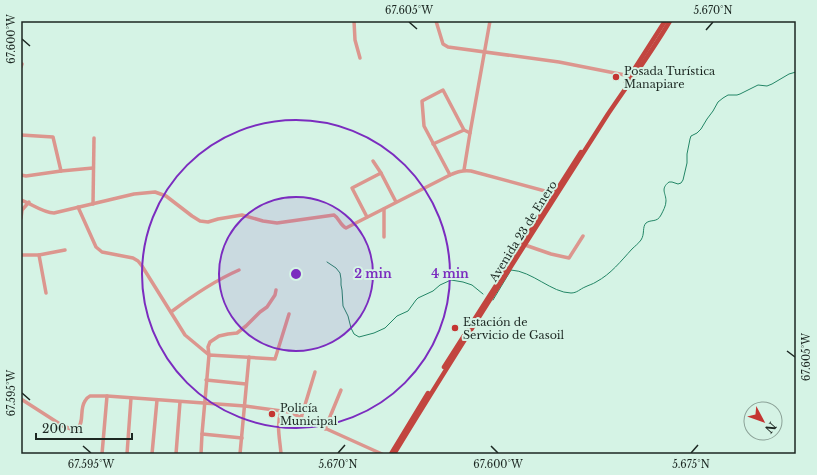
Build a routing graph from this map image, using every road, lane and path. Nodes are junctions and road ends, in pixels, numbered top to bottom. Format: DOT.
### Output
graph roads {
  1 [pos="354,21"];
  2 [pos="436,21"];
  3 [pos="490,21"];
  4 [pos="665,21"];
  5 [pos="670,21"];
  6 [pos="485,52"];
  7 [pos="360,58"];
  8 [pos="630,76"];
  9 [pos="464,130"];
  10 [pos="470,133"];
  11 [pos="21,135"];
  12 [pos="94,138"];
  13 [pos="433,144"];
  14 [pos="373,161"];
  15 [pos="93,168"];
  16 [pos="464,170"];
  17 [pos="61,171"];
  18 [pos="381,173"];
  19 [pos="21,175"];
  20 [pos="450,175"];
  21 [pos="555,194"];
  22 [pos="21,200"];
  23 [pos="29,202"];
  24 [pos="396,202"];
  25 [pos="93,204"];
  26 [pos="78,207"];
  27 [pos="384,209"];
  28 [pos="367,217"];
  29 [pos="21,218"];
  30 [pos="584,236"];
  31 [pos="384,237"];
  32 [pos="524,245"];
  33 [pos="65,250"];
  34 [pos="21,255"];
  35 [pos="39,255"];
  36 [pos="239,270"];
  37 [pos="276,290"];
  38 [pos="46,293"];
  39 [pos="171,312"];
  40 [pos="289,314"];
  41 [pos="209,355"];
  42 [pos="249,357"];
  43 [pos="315,372"];
  44 [pos="206,380"];
  45 [pos="246,384"];
  46 [pos="341,390"];
  47 [pos="107,396"];
  48 [pos="131,398"];
  49 [pos="21,399"];
  50 [pos="157,400"];
  51 [pos="180,402"];
  52 [pos="205,403"];
  53 [pos="245,406"];
  54 [pos="281,411"];
  55 [pos="301,418"];
  56 [pos="325,429"];
  57 [pos="202,434"];
  58 [pos="242,438"];
  59 [pos="102,454"];
  60 [pos="127,454"];
  61 [pos="152,454"];
  62 [pos="176,454"];
  63 [pos="201,454"];
  64 [pos="240,454"];
  65 [pos="281,454"];
  66 [pos="382,454"];
  67 [pos="390,454"];
  68 [pos="394,454"];
  1 -- 7 [label="street"];
  2 -- 6 [label="street"];
  3 -- 6 [label="street"];
  4 -- 8 [label="main road, Avenida 23 de Enero"];
  5 -- 21 [label="main road, Avenida 23 de Enero"];
  6 -- 8 [label="street"];
  6 -- 10 [label="street"];
  8 -- 21 [label="main road, Avenida 23 de Enero"];
  9 -- 10 [label="street"];
  9 -- 13 [label="street"];
  9 -- 13 [label="street"];
  10 -- 16 [label="street"];
  11 -- 17 [label="street"];
  12 -- 15 [label="street"];
  13 -- 20 [label="street"];
  14 -- 18 [label="street"];
  15 -- 17 [label="street"];
  15 -- 25 [label="street"];
  16 -- 20 [label="street"];
  16 -- 21 [label="street"];
  17 -- 19 [label="street"];
  18 -- 24 [label="street"];
  18 -- 28 [label="street"];
  20 -- 24 [label="street"];
  21 -- 32 [label="main road, Avenida 23 de Enero"];
  21 -- 67 [label="main road, Avenida 23 de Enero"];
  22 -- 23 [label="street"];
  23 -- 26 [label="street"];
  23 -- 29 [label="street"];
  24 -- 27 [label="street"];
  25 -- 26 [label="street"];
  25 -- 28 [label="street"];
  26 -- 39 [label="street"];
  27 -- 28 [label="street"];
  27 -- 31 [label="street"];
  30 -- 32 [label="street"];
  32 -- 68 [label="main road, Avenida 23 de Enero"];
  33 -- 35 [label="street"];
  34 -- 35 [label="street"];
  35 -- 38 [label="street"];
  36 -- 39 [label="street"];
  37 -- 41 [label="street"];
  39 -- 41 [label="street"];
  40 -- 42 [label="street"];
  41 -- 42 [label="street"];
  41 -- 44 [label="street"];
  42 -- 45 [label="street"];
  43 -- 55 [label="street"];
  44 -- 45 [label="street"];
  44 -- 52 [label="street"];
  45 -- 53 [label="street"];
  46 -- 56 [label="street"];
  47 -- 48 [label="street"];
  47 -- 49 [label="street"];
  47 -- 59 [label="street"];
  48 -- 50 [label="street"];
  48 -- 60 [label="street"];
  50 -- 51 [label="street"];
  50 -- 61 [label="street"];
  51 -- 52 [label="street"];
  51 -- 62 [label="street"];
  52 -- 53 [label="street"];
  52 -- 57 [label="street"];
  53 -- 54 [label="street"];
  53 -- 58 [label="street"];
  54 -- 55 [label="street"];
  54 -- 65 [label="street"];
  55 -- 56 [label="street"];
  56 -- 66 [label="street"];
  57 -- 58 [label="street"];
  57 -- 63 [label="street"];
  58 -- 64 [label="street"];
}
